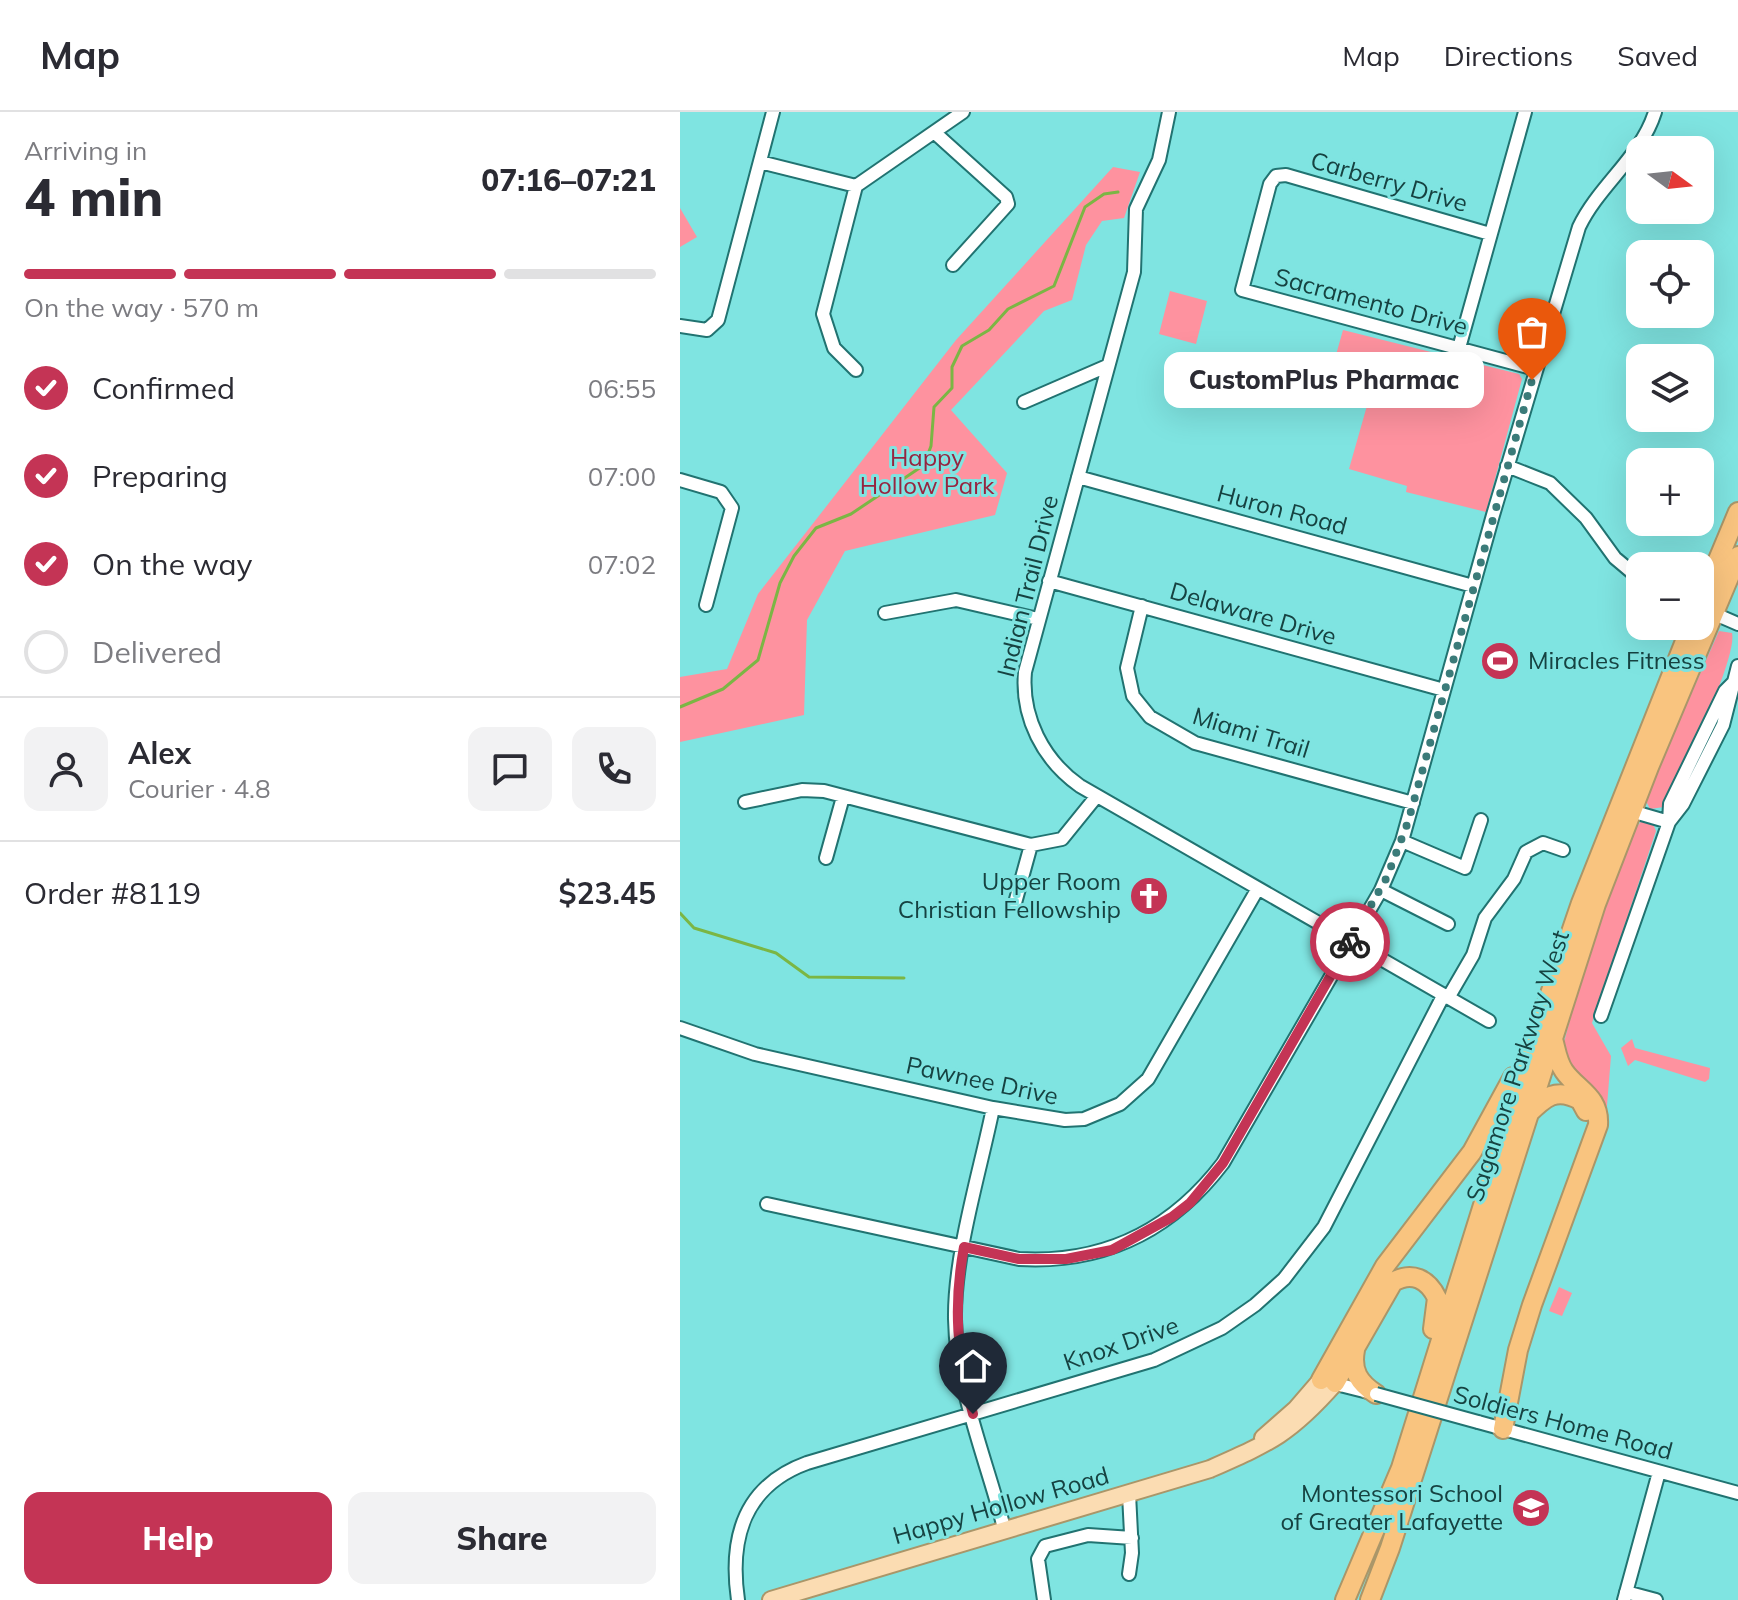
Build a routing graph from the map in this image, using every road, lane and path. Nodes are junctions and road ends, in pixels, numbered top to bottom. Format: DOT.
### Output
graph roads {
  1 [pos="773,112"];
  2 [pos="963,112"];
  3 [pos="1169,112"];
  4 [pos="1525,112"];
  5 [pos="1655,112"];
  6 [pos="934,132"];
  7 [pos="760,162"];
  8 [pos="856,186"];
  9 [pos="1490,234"];
  10 [pos="953,265"];
  11 [pos="1242,290"];
  12 [pos="680,326"];
  13 [pos="1459,348"];
  14 [pos="1107,366"];
  15 [pos="1535,369"];
  16 [pos="856,370"];
  17 [pos="1024,402"];
  18 [pos="1507,466"];
  19 [pos="1078,477"];
  20 [pos="680,480"];
  21 [pos="1738,512"];
  22 [pos="1738,556"];
  23 [pos="1626,567"];
  24 [pos="1049,581"];
  25 [pos="1714,583"];
  26 [pos="1473,586"];
  27 [pos="1714,595"];
  28 [pos="706,605"];
  29 [pos="1142,606"];
  30 [pos="885,613"];
  31 [pos="1714,613"];
  32 [pos="1038,619"];
  33 [pos="1738,624"];
  34 [pos="1685,640"];
  35 [pos="1694,640"];
  36 [pos="1738,666"];
  37 [pos="1444,690"];
  38 [pos="843,797"];
  39 [pos="1096,797"];
  40 [pos="745,802"];
  41 [pos="1413,803"];
  42 [pos="1631,811"];
  43 [pos="1481,820"];
  44 [pos="1669,822"];
  45 [pos="1402,841"];
  46 [pos="1031,845"];
  47 [pos="1563,850"];
  48 [pos="826,858"];
  49 [pos="1257,890"];
  50 [pos="1381,890"];
  51 [pos="1015,903"];
  52 [pos="1448,924"];
  53 [pos="1350,942"];
  54 [pos="1446,997"];
  55 [pos="1601,1016"];
  56 [pos="1489,1021"];
  57 [pos="680,1028"];
  58 [pos="1545,1034"];
  59 [pos="993,1108"];
  60 [pos="1526,1116"];
  61 [pos="767,1204"];
  62 [pos="964,1247"];
  63 [pos="1357,1343"];
  64 [pos="1328,1382"];
  65 [pos="1376,1394"];
  66 [pos="973,1414"];
  67 [pos="1417,1418"];
  68 [pos="1492,1426"];
  69 [pos="1659,1472"];
  70 [pos="1738,1493"];
  71 [pos="1129,1494"];
  72 [pos="1004,1528"];
  73 [pos="1132,1538"];
  74 [pos="1129,1574"];
  75 [pos="1625,1596"];
  76 [pos="738,1600"];
  77 [pos="771,1600"];
  78 [pos="1044,1600"];
  79 [pos="1345,1600"];
  80 [pos="1370,1600"];
  81 [pos="1656,1600"];
  1 -- 7 [label="street"];
  2 -- 6 [label="street"];
  3 -- 14 [label="street, Indian Trail Drive"];
  4 -- 9 [label="street"];
  5 -- 15 [label="street"];
  6 -- 8 [label="street"];
  6 -- 10 [label="street"];
  7 -- 8 [label="street"];
  7 -- 12 [label="street"];
  8 -- 16 [label="street"];
  9 -- 11 [label="street, Carberry Drive"];
  9 -- 13 [label="street"];
  11 -- 13 [label="street, Sacramento Drive"];
  13 -- 15 [label="street, Sacramento Drive"];
  14 -- 17 [label="street"];
  14 -- 19 [label="street, Indian Trail Drive"];
  15 -- 18 [label="street"];
  18 -- 23 [label="street"];
  18 -- 26 [label="street"];
  19 -- 24 [label="street, Indian Trail Drive"];
  19 -- 26 [label="street, Huron Road"];
  20 -- 28 [label="street"];
  21 -- 25 [label="highway, Sagamore Parkway West"];
  22 -- 27 [label="highway, Sagamore Parkway West"];
  24 -- 29 [label="street, Delaware Drive"];
  24 -- 32 [label="street, Indian Trail Drive"];
  26 -- 37 [label="street"];
  29 -- 37 [label="street, Delaware Drive"];
  29 -- 41 [label="street, Miami Trail"];
  30 -- 32 [label="street"];
  31 -- 33 [label="street"];
  32 -- 39 [label="street, Indian Trail Drive"];
  34 -- 58 [label="highway, Sagamore Parkway West"];
  35 -- 42 [label="highway, Sagamore Parkway West"];
  36 -- 44 [label="street"];
  37 -- 41 [label="street"];
  38 -- 40 [label="street"];
  38 -- 46 [label="street"];
  38 -- 48 [label="street"];
  39 -- 46 [label="street"];
  39 -- 49 [label="street, Indian Trail Drive"];
  41 -- 45 [label="street"];
  42 -- 44 [label="street"];
  42 -- 58 [label="highway, Sagamore Parkway West"];
  43 -- 45 [label="street"];
  44 -- 55 [label="street"];
  45 -- 50 [label="street"];
  46 -- 51 [label="street"];
  47 -- 54 [label="street, Knox Drive"];
  49 -- 53 [label="street, Indian Trail Drive"];
  49 -- 59 [label="street, Pawnee Drive"];
  50 -- 52 [label="street"];
  50 -- 53 [label="street"];
  53 -- 54 [label="street, Indian Trail Drive"];
  53 -- 62 [label="street"];
  54 -- 56 [label="street, Indian Trail Drive"];
  54 -- 66 [label="street, Knox Drive"];
  57 -- 59 [label="street, Pawnee Drive"];
  58 -- 60 [label="highway, Sagamore Parkway West"];
  58 -- 64 [label="highway"];
  58 -- 67 [label="highway, Sagamore Parkway West"];
  58 -- 68 [label="highway"];
  59 -- 62 [label="street"];
  60 -- 68 [label="highway"];
  60 -- 80 [label="highway, Sagamore Parkway West"];
  61 -- 62 [label="street"];
  62 -- 66 [label="street"];
  63 -- 64 [label="highway"];
  63 -- 65 [label="highway"];
  63 -- 67 [label="highway"];
  64 -- 65 [label="street"];
  64 -- 71 [label="main road, Happy Hollow Road"];
  65 -- 68 [label="street, Soldiers Home Road, bridge"];
  66 -- 72 [label="street"];
  66 -- 76 [label="street, Knox Drive"];
  67 -- 79 [label="highway, Sagamore Parkway West"];
  68 -- 69 [label="street, Soldiers Home Road"];
  69 -- 70 [label="street, Soldiers Home Road"];
  69 -- 75 [label="street"];
  71 -- 72 [label="main road, Happy Hollow Road"];
  71 -- 73 [label="street"];
  72 -- 77 [label="main road, Happy Hollow Road"];
  73 -- 74 [label="street"];
  73 -- 78 [label="street"];
  75 -- 81 [label="street"];
}
